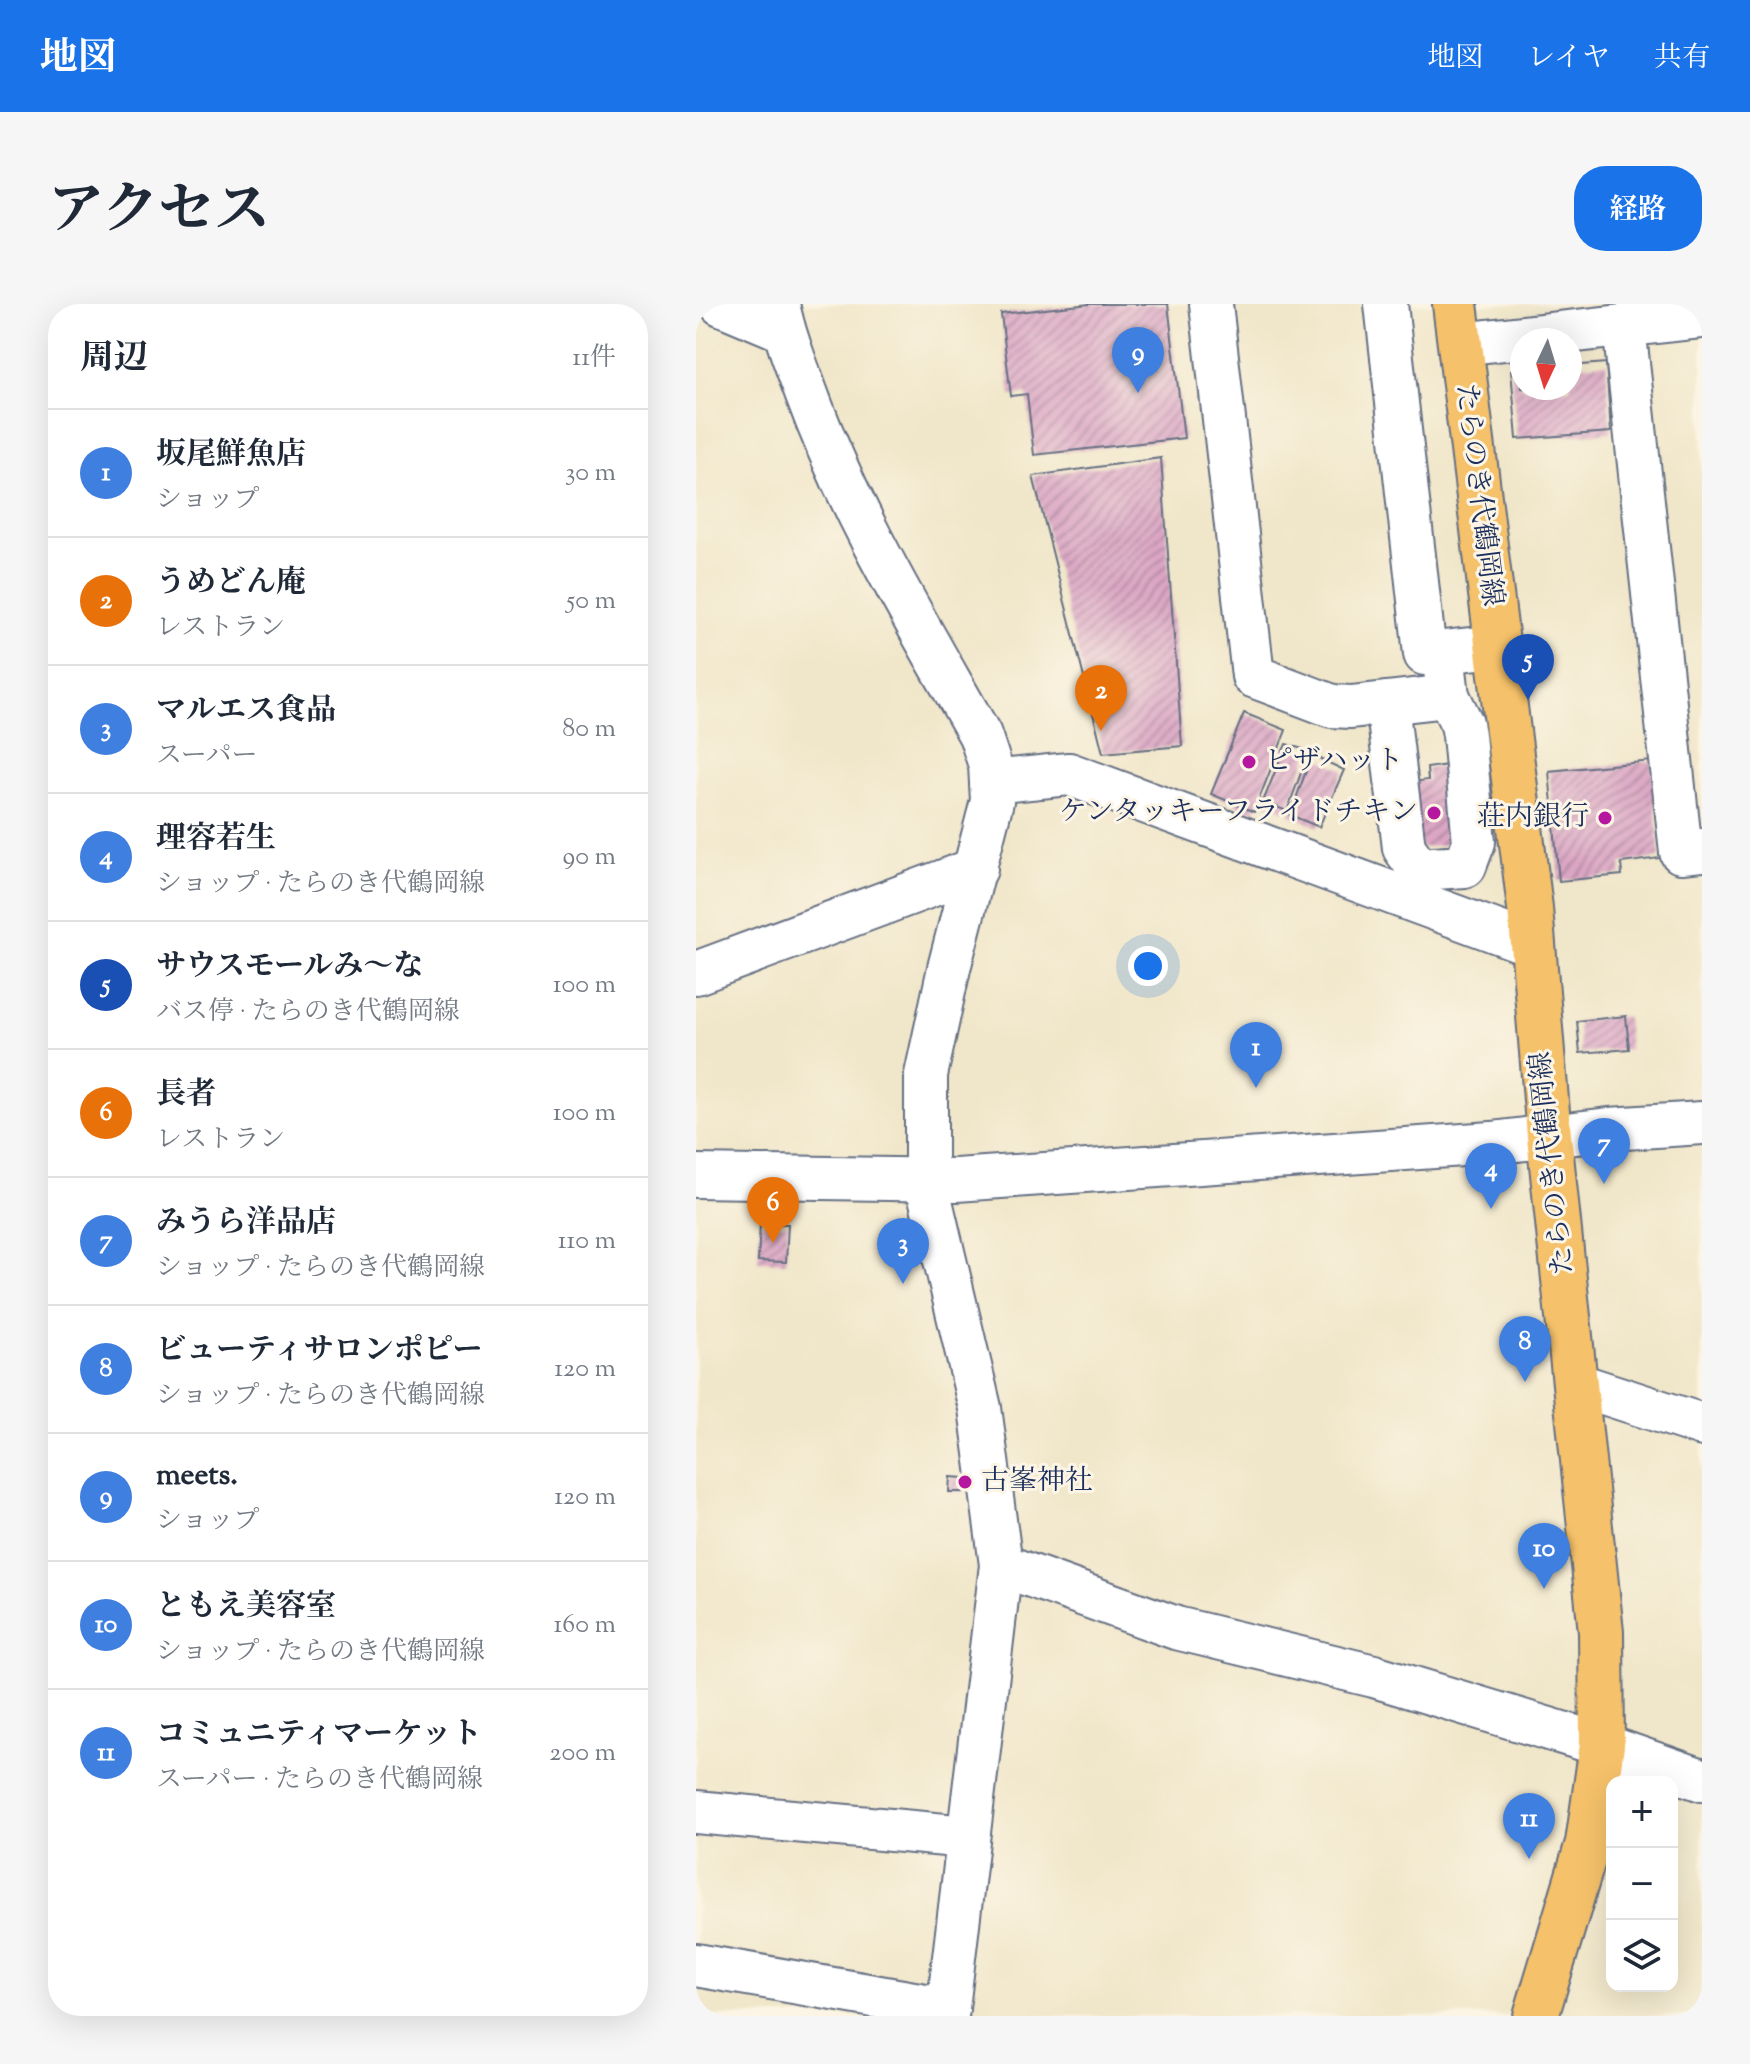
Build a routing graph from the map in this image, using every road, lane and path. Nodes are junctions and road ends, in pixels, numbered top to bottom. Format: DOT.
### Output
graph roads {
  1 [pos="721,304"];
  2 [pos="1211,304"];
  3 [pos="1386,304"];
  4 [pos="781,317"];
  5 [pos="1702,317"];
  6 [pos="1457,324"];
  7 [pos="1624,326"];
  8 [pos="1497,646"];
  9 [pos="1443,652"];
  10 [pos="1448,696"];
  11 [pos="1387,703"];
  12 [pos="991,782"];
  13 [pos="1702,850"];
  14 [pos="976,869"];
  15 [pos="1533,945"];
  16 [pos="696,973"];
  17 [pos="1702,1123"];
  18 [pos="1549,1136"];
  19 [pos="696,1176"];
  20 [pos="926,1180"];
  21 [pos="1576,1384"];
  22 [pos="1702,1425"];
  23 [pos="1001,1565"];
  24 [pos="1602,1745"];
  25 [pos="1702,1780"];
  26 [pos="696,1812"];
  27 [pos="967,1837"];
  28 [pos="696,1965"];
  29 [pos="947,2012"];
  30 [pos="1536,2016"];
  1 -- 4 [label="street"];
  2 -- 11 [label="street"];
  3 -- 9 [label="street"];
  4 -- 12 [label="street"];
  5 -- 7 [label="street"];
  6 -- 7 [label="street"];
  6 -- 8 [label="main road, たらのき代鶴岡線"];
  7 -- 13 [label="street"];
  8 -- 9 [label="street"];
  8 -- 15 [label="main road, たらのき代鶴岡線"];
  9 -- 10 [label="street"];
  10 -- 11 [label="street"];
  10 -- 11 [label="street"];
  12 -- 14 [label="street"];
  12 -- 15 [label="street"];
  14 -- 16 [label="street"];
  14 -- 20 [label="street"];
  15 -- 18 [label="main road, たらのき代鶴岡線"];
  17 -- 18 [label="street"];
  18 -- 20 [label="street"];
  18 -- 21 [label="main road, たらのき代鶴岡線"];
  19 -- 20 [label="street"];
  20 -- 23 [label="street"];
  21 -- 22 [label="street"];
  21 -- 24 [label="main road, たらのき代鶴岡線"];
  23 -- 24 [label="street"];
  23 -- 27 [label="street"];
  24 -- 25 [label="street"];
  24 -- 30 [label="main road, たらのき代鶴岡線"];
  26 -- 27 [label="street"];
  27 -- 29 [label="street"];
  28 -- 29 [label="street"];
}
